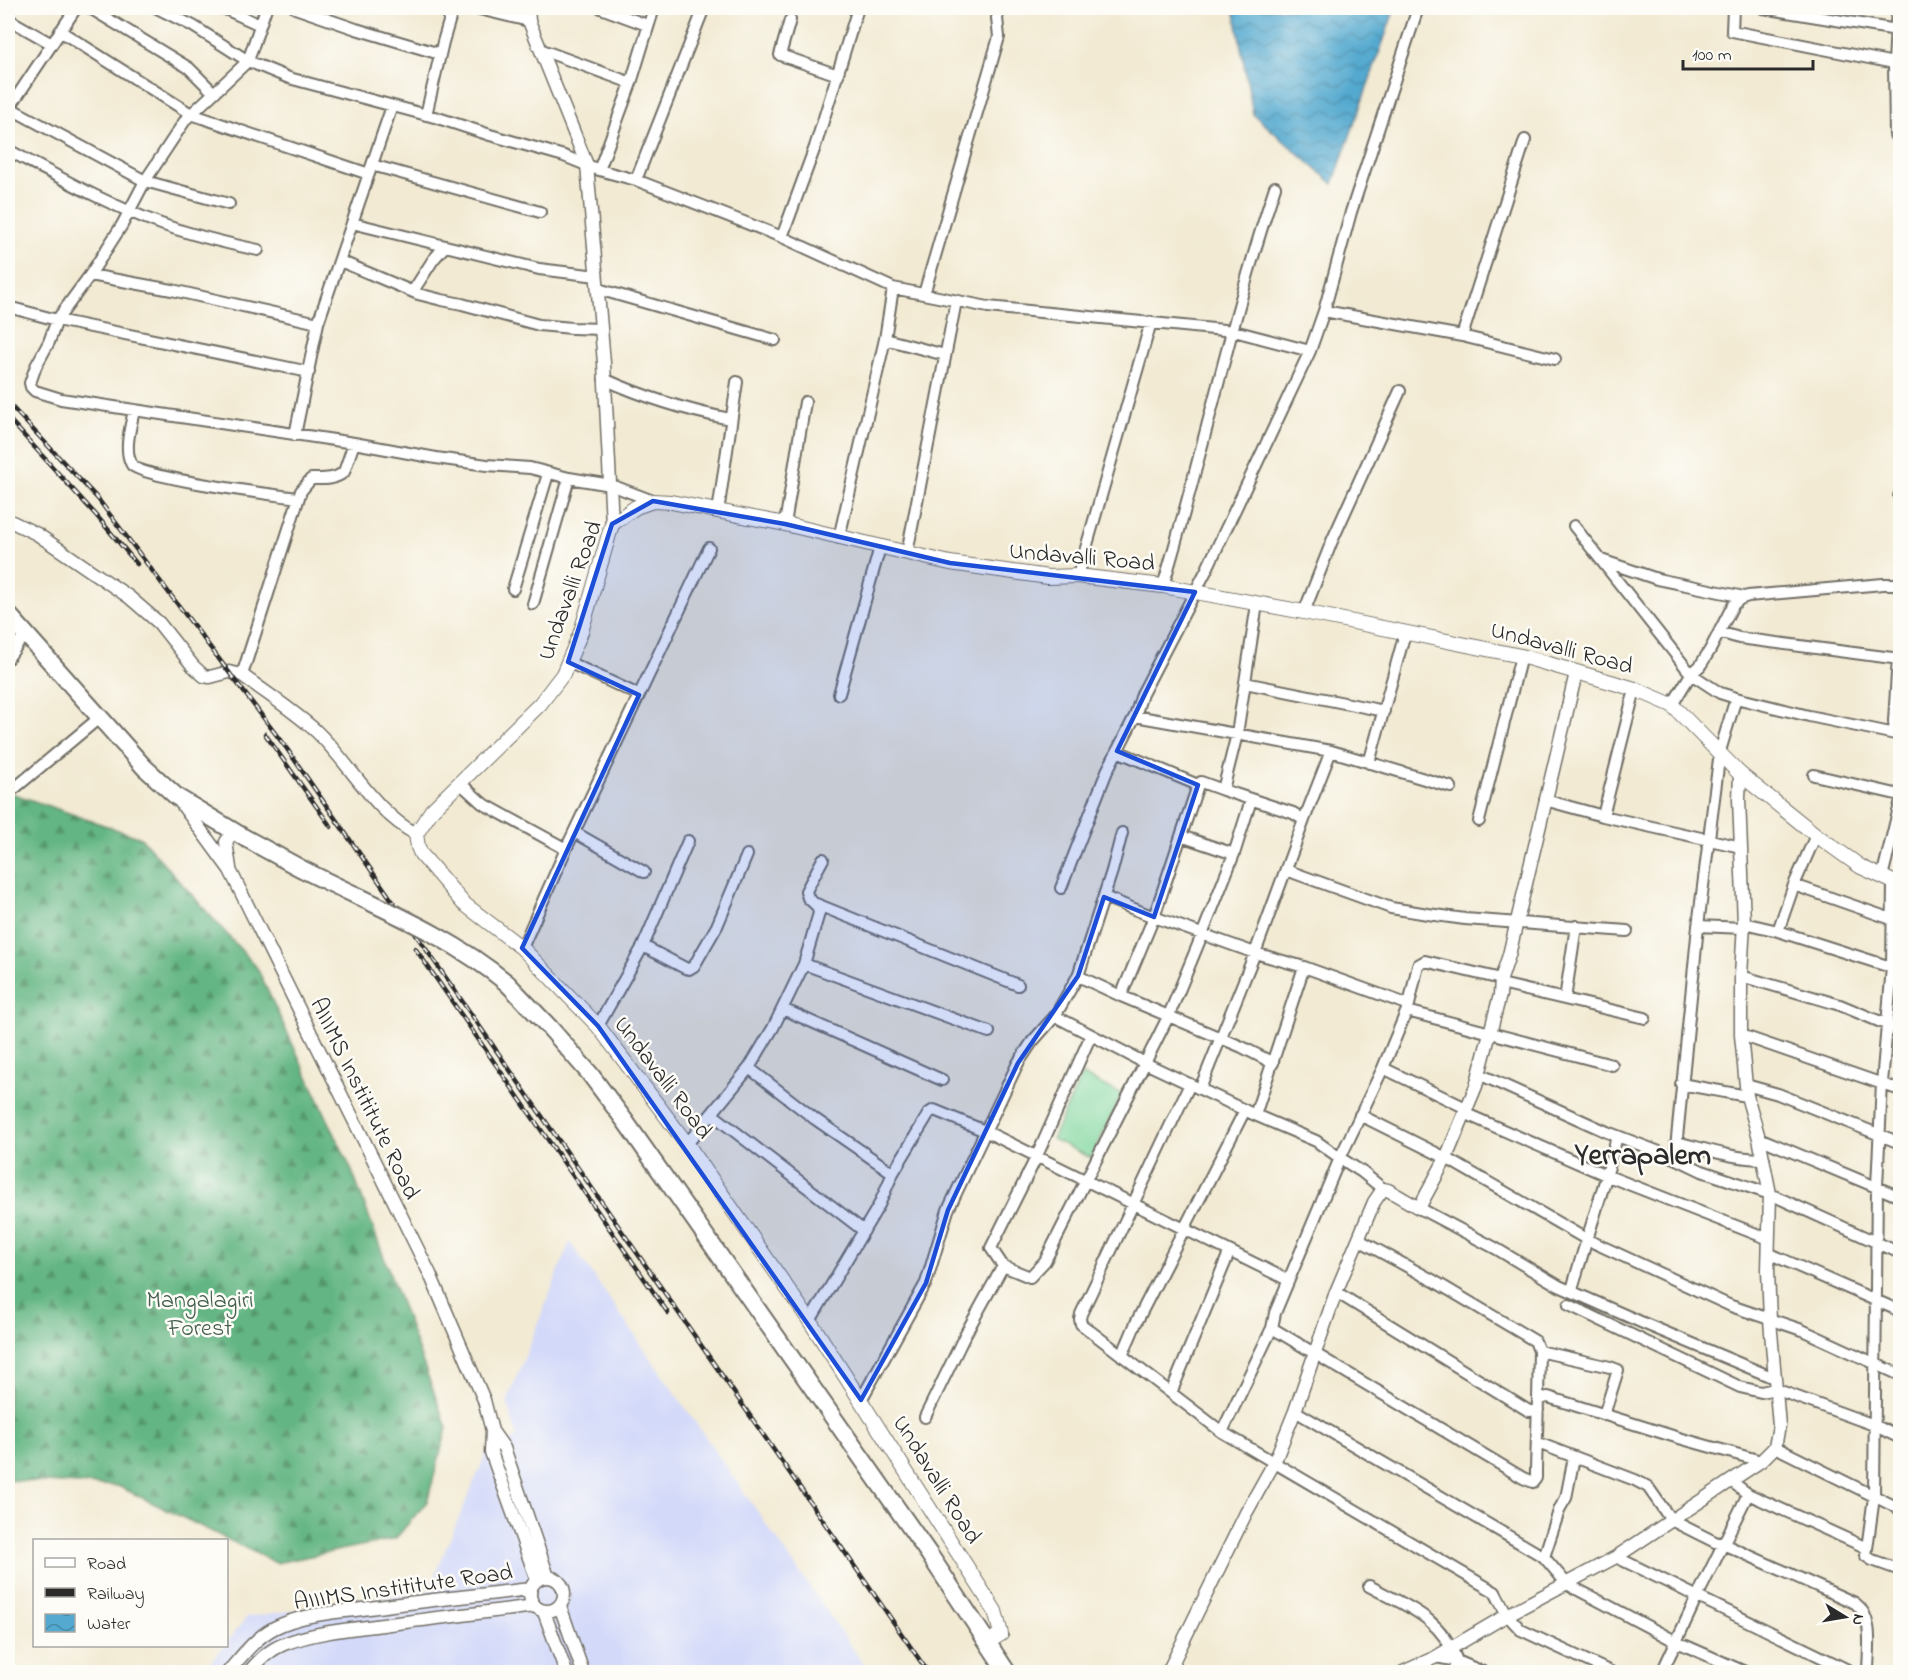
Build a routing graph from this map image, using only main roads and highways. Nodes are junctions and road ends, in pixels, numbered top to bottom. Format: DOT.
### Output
graph roads {
  1 [pos="8,614"];
  2 [pos="1892,881"];
  3 [pos="988,1642"];
  4 [pos="1007,1672"];
  1 -- 3 [label="main road, bridge"];
  2 -- 3 [label="main road, Undavalli Road"];
  3 -- 4 [label="main road"];
}
